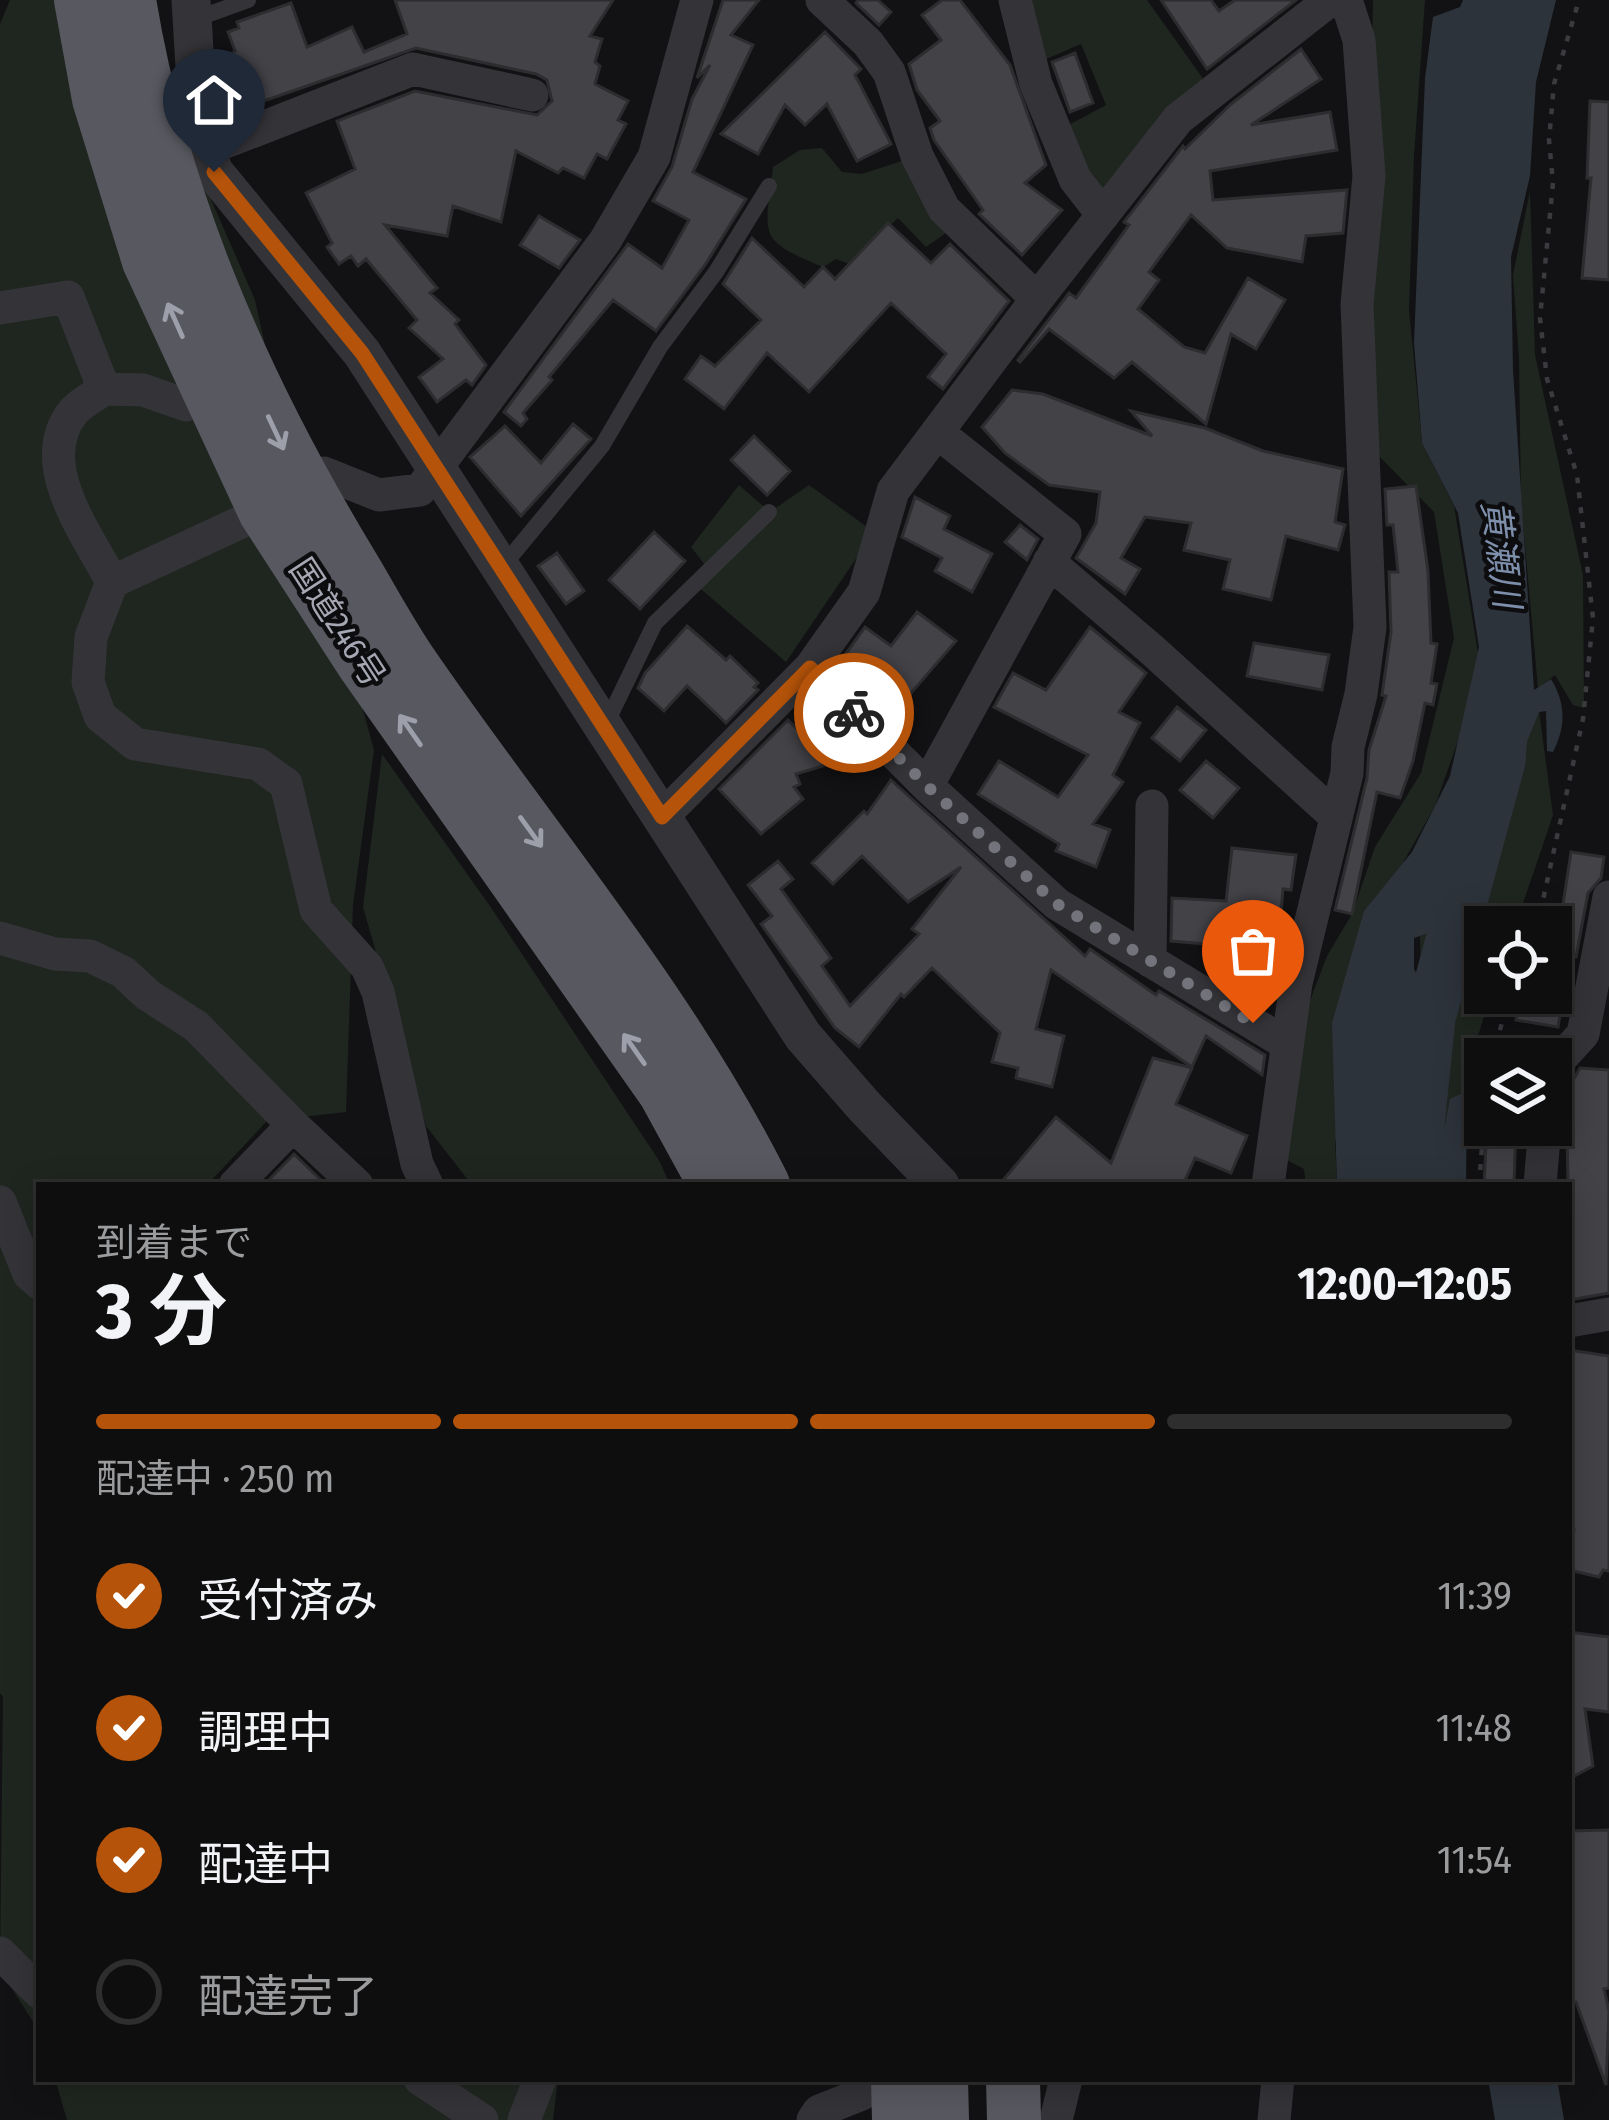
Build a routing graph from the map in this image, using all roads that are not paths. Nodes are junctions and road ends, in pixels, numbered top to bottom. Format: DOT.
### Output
graph roads {
  1 [pos="81,0"];
  2 [pos="129,0"];
  3 [pos="248,0"];
  4 [pos="698,0"];
  5 [pos="822,0"];
  6 [pos="1015,0"];
  7 [pos="1330,0"];
  8 [pos="1346,0"];
  9 [pos="192,10"];
  10 [pos="532,95"];
  11 [pos="205,150"];
  12 [pos="770,186"];
  13 [pos="1103,215"];
  14 [pos="1037,298"];
  15 [pos="0,308"];
  16 [pos="104,389"];
  17 [pos="186,405"];
  18 [pos="938,431"];
  19 [pos="438,466"];
  20 [pos="324,473"];
  21 [pos="265,511"];
  22 [pos="770,512"];
  23 [pos="1049,562"];
  24 [pos="502,567"];
  25 [pos="112,582"];
  26 [pos="810,668"];
  27 [pos="604,727"];
  28 [pos="927,786"];
  29 [pos="1152,806"];
  30 [pos="1335,816"];
  31 [pos="662,817"];
  32 [pos="1609,897"];
  33 [pos="0,938"];
  34 [pos="1150,961"];
  35 [pos="1288,1044"];
  36 [pos="1572,1046"];
  37 [pos="666,1096"];
  38 [pos="293,1125"];
  39 [pos="1543,1146"];
  40 [pos="748,1176"];
  41 [pos="238,1182"];
  42 [pos="354,1182"];
  43 [pos="426,1182"];
  44 [pos="688,1182"];
  45 [pos="937,1182"];
  46 [pos="1268,1182"];
  47 [pos="1540,1182"];
  48 [pos="0,1202"];
  49 [pos="36,1280"];
  50 [pos="1609,1314"];
  51 [pos="1572,1320"];
  52 [pos="0,1953"];
  53 [pos="36,1989"];
  54 [pos="425,2082"];
  55 [pos="539,2082"];
  56 [pos="1065,2082"];
  57 [pos="1278,2082"];
  58 [pos="937,2099"];
  59 [pos="482,2120"];
  60 [pos="524,2120"];
  61 [pos="813,2120"];
  62 [pos="1057,2120"];
  63 [pos="1274,2120"];
  21 -- 1 [label="highway, 国道246号, one-way"];
  2 -- 40 [label="highway, 国道246号, one-way"];
  3 -- 9 [label="lane"];
  4 -- 19 [label="street"];
  5 -- 14 [label="street"];
  6 -- 13 [label="street"];
  7 -- 13 [label="street"];
  8 -- 30 [label="street"];
  9 -- 11 [label="street"];
  10 -- 11 [label="street"];
  11 -- 19 [label="street"];
  12 -- 24 [label="lane"];
  13 -- 14 [label="street"];
  14 -- 18 [label="street"];
  15 -- 16 [label="street"];
  16 -- 17 [label="street"];
  16 -- 25 [label="street"];
  18 -- 23 [label="street"];
  18 -- 26 [label="street"];
  19 -- 20 [label="street"];
  19 -- 24 [label="street"];
  21 -- 25 [label="street"];
  37 -- 21 [label="highway, 国道246号, one-way"];
  22 -- 27 [label="lane"];
  23 -- 28 [label="street"];
  23 -- 30 [label="street"];
  24 -- 27 [label="street"];
  25 -- 43 [label="street"];
  26 -- 28 [label="street"];
  26 -- 31 [label="street"];
  27 -- 31 [label="street"];
  28 -- 34 [label="street"];
  29 -- 34 [label="street"];
  30 -- 35 [label="street"];
  31 -- 45 [label="street"];
  32 -- 36 [label="street"];
  33 -- 38 [label="street"];
  34 -- 35 [label="street"];
  35 -- 46 [label="street"];
  37 -- 40 [label="highway, 国道246号"];
  37 -- 44 [label="highway"];
  38 -- 41 [label="street"];
  38 -- 42 [label="street"];
  39 -- 47 [label="street"];
  48 -- 49 [label="street"];
  50 -- 51 [label="street"];
  52 -- 53 [label="street"];
  54 -- 59 [label="street"];
  55 -- 60 [label="street"];
  56 -- 62 [label="street"];
  57 -- 63 [label="street"];
  58 -- 61 [label="street"];
}
